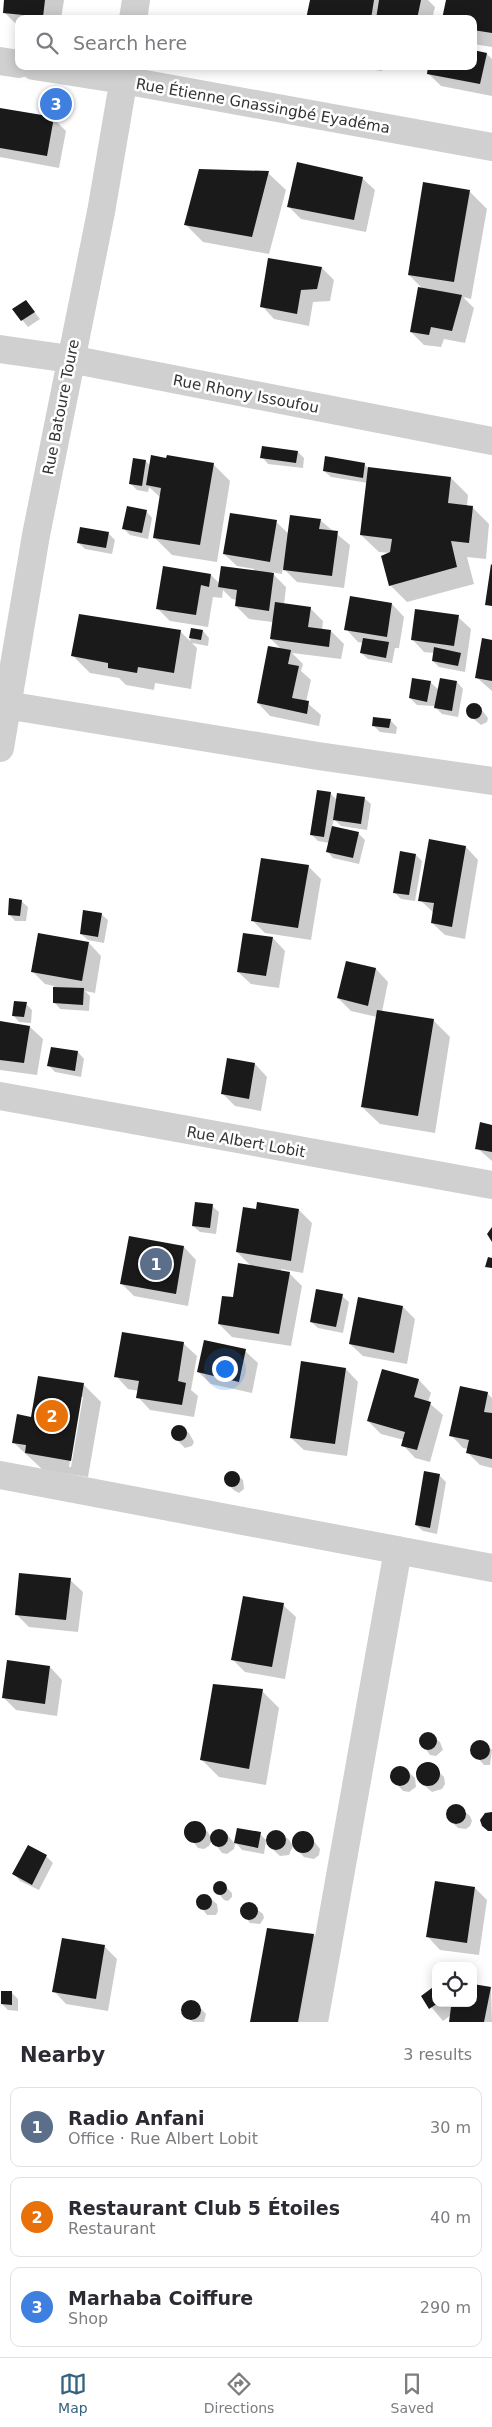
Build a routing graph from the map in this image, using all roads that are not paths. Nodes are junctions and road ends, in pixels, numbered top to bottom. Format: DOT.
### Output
graph roads {
  1 [pos="136,0"];
  2 [pos="134,15"];
  3 [pos="0,61"];
  4 [pos="15,63"];
  5 [pos="86,70"];
  6 [pos="125,73"];
  7 [pos="492,147"];
  8 [pos="0,349"];
  9 [pos="70,359"];
  10 [pos="492,441"];
  11 [pos="4,705"];
  12 [pos="0,748"];
  13 [pos="492,781"];
  14 [pos="0,1096"];
  15 [pos="492,1185"];
  16 [pos="0,1476"];
  17 [pos="398,1550"];
  18 [pos="492,1568"];
  19 [pos="314,2022"];
  1 -- 2 [label="street"];
  3 -- 4 [label="street"];
  5 -- 6 [label="street, Rue Étienne Gnassingbé Eyadéma"];
  6 -- 7 [label="street, Rue Étienne Gnassingbé Eyadéma"];
  6 -- 9 [label="street, Rue Batoure Toure"];
  8 -- 9 [label="street, Rue Rhony Issoufou"];
  9 -- 10 [label="street, Rue Rhony Issoufou"];
  9 -- 11 [label="street, Rue Batoure Toure"];
  11 -- 12 [label="street, Rue Batoure Toure"];
  11 -- 13 [label="street"];
  14 -- 15 [label="street, Rue Albert Lobit"];
  16 -- 17 [label="street"];
  17 -- 18 [label="street"];
  17 -- 19 [label="street"];
}
